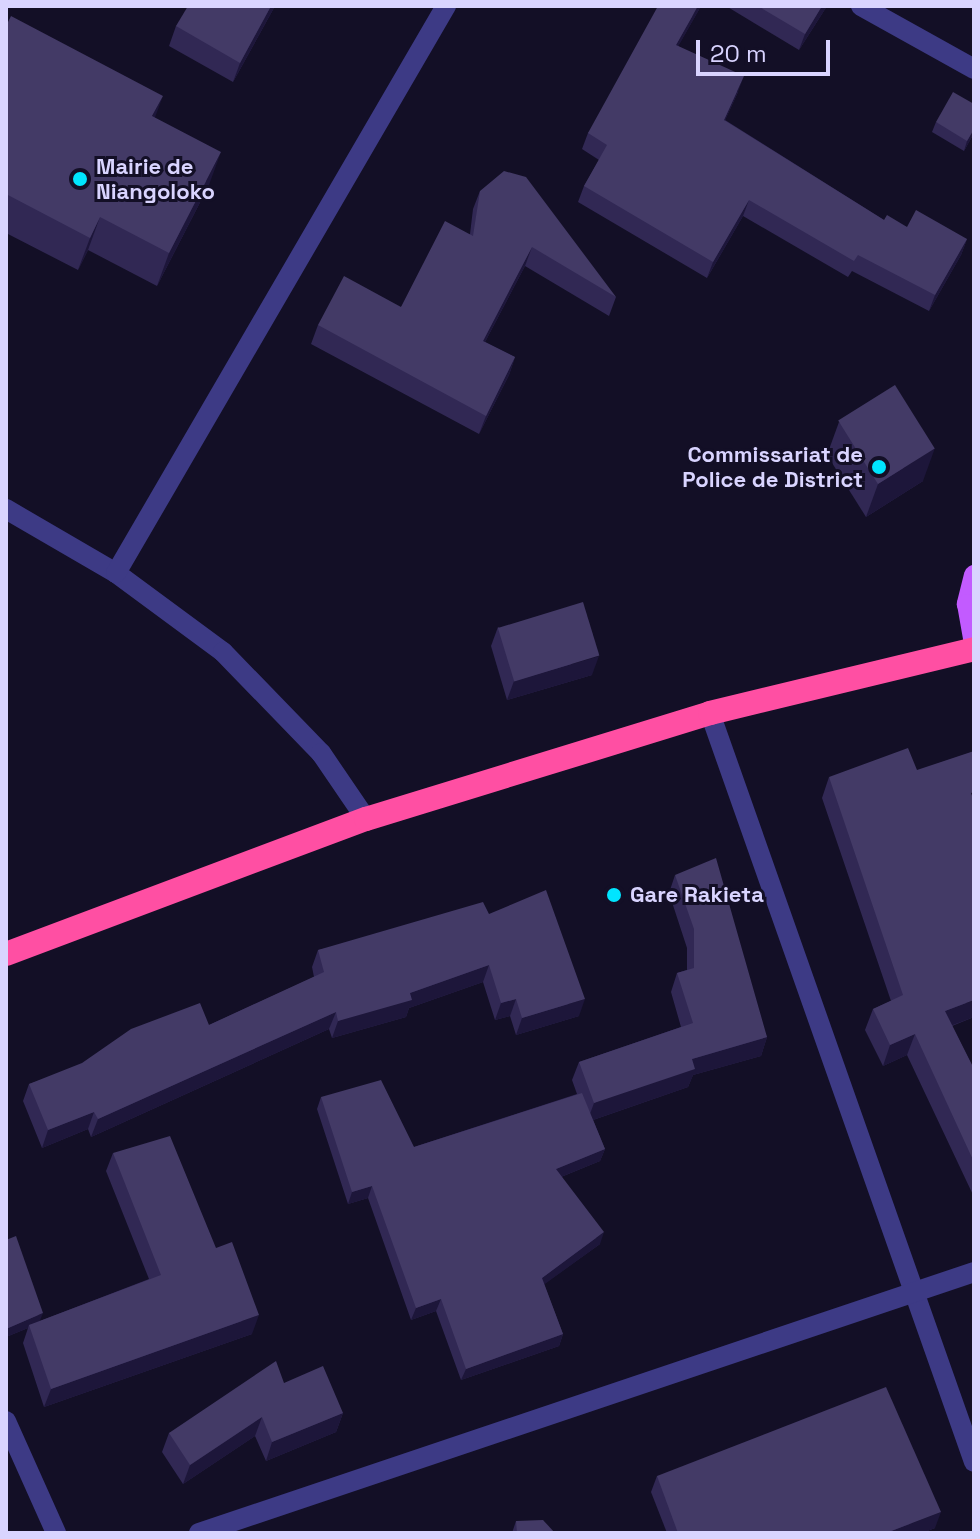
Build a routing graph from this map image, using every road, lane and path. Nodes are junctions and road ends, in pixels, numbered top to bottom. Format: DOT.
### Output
graph roads {
  1 [pos="446,6"];
  2 [pos="861,6"];
  3 [pos="974,69"];
  4 [pos="6,509"];
  5 [pos="116,573"];
  6 [pos="974,575"];
  7 [pos="974,646"];
  8 [pos="710,713"];
  9 [pos="366,819"];
  10 [pos="6,954"];
  11 [pos="974,1272"];
  12 [pos="911,1295"];
  13 [pos="6,1421"];
  14 [pos="974,1462"];
  15 [pos="56,1533"];
  16 [pos="199,1533"];
  1 -- 5 [label="street"];
  2 -- 3 [label="street"];
  4 -- 5 [label="street"];
  5 -- 9 [label="street"];
  6 -- 7 [label="main road"];
  7 -- 8 [label="highway"];
  8 -- 9 [label="highway"];
  8 -- 12 [label="street"];
  9 -- 10 [label="highway"];
  11 -- 12 [label="street"];
  12 -- 14 [label="street"];
  12 -- 16 [label="street"];
  13 -- 15 [label="street"];
}
